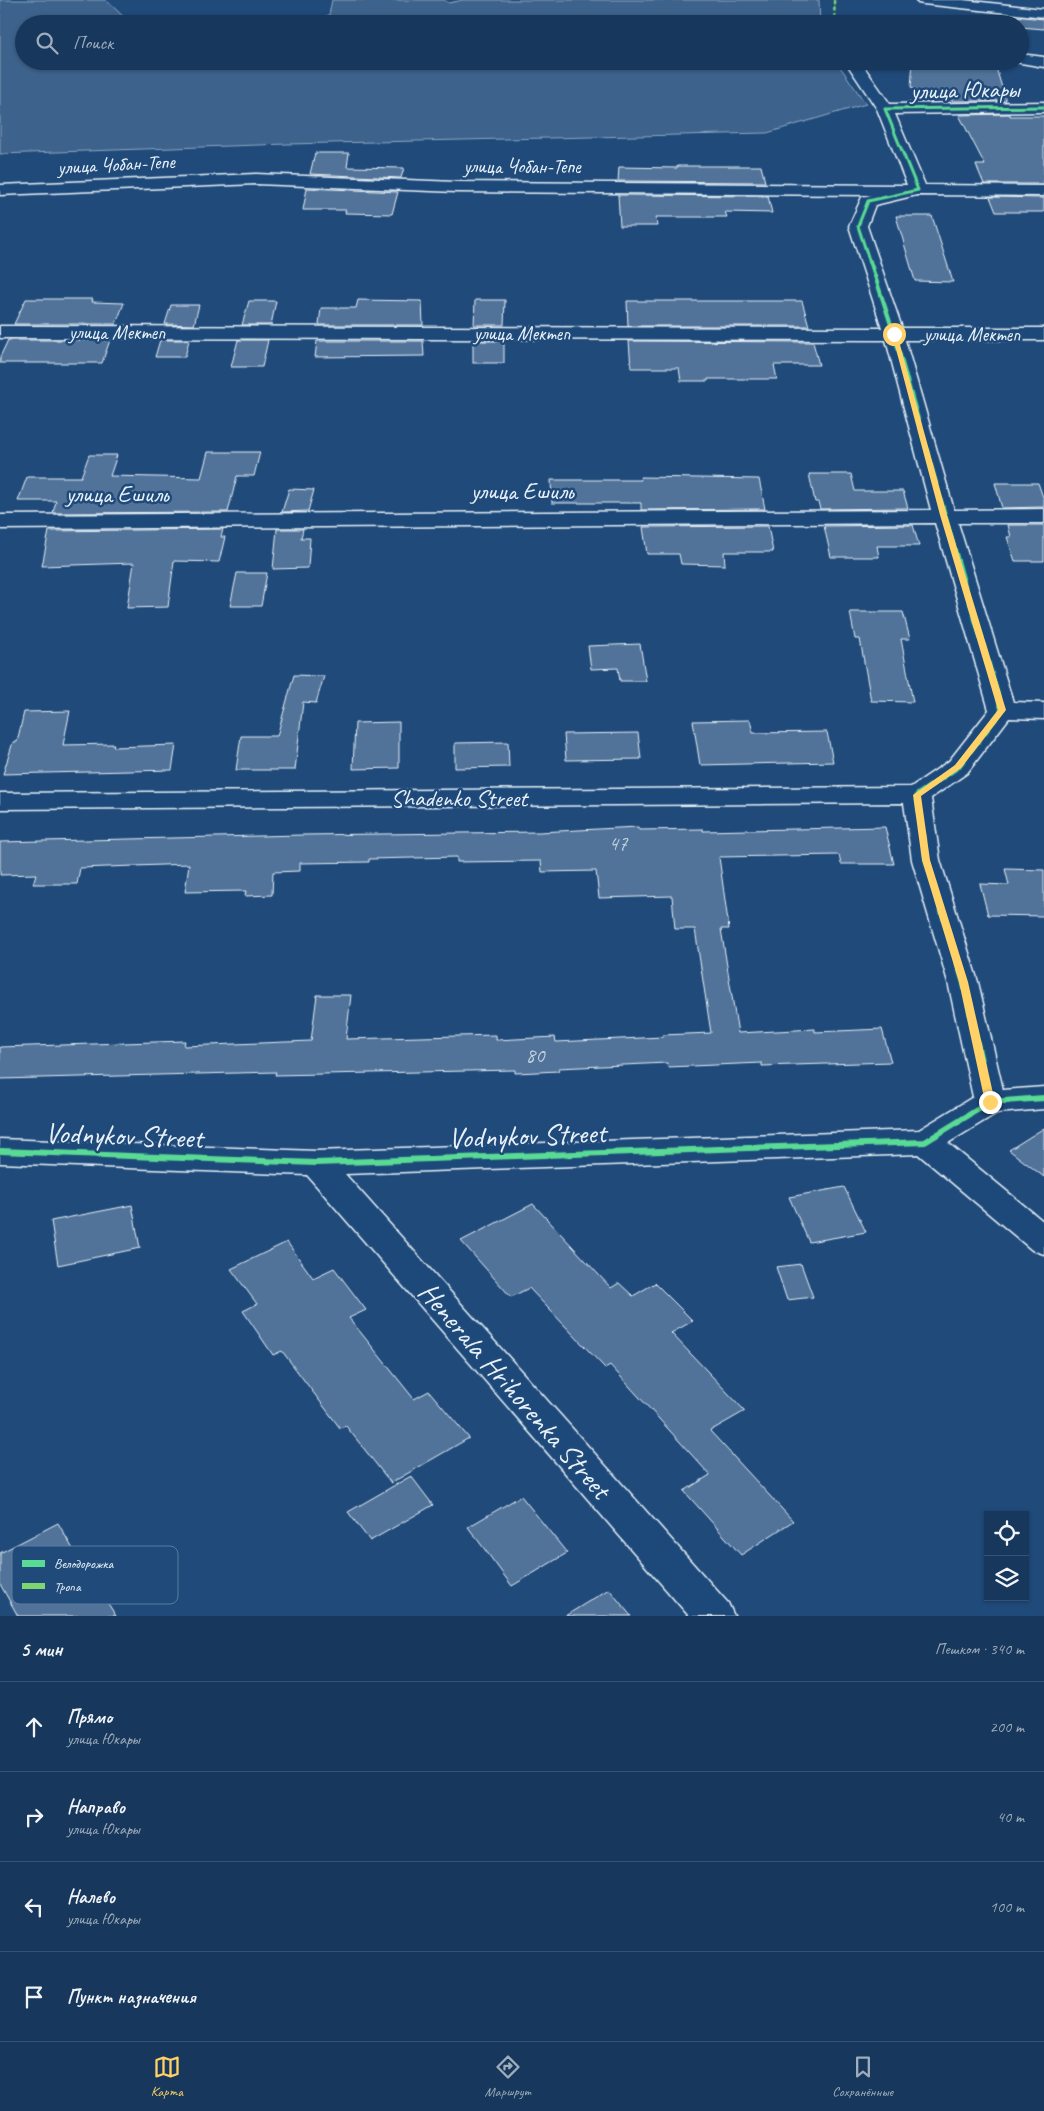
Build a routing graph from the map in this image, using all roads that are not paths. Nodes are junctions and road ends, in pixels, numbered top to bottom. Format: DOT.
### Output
graph roads {
  1 [pos="923,0"];
  2 [pos="1044,13"];
  3 [pos="1029,60"];
  4 [pos="1044,62"];
  5 [pos="858,70"];
  6 [pos="1044,107"];
  7 [pos="885,109"];
  8 [pos="0,190"];
  9 [pos="918,190"];
  10 [pos="1044,191"];
  11 [pos="0,332"];
  12 [pos="894,334"];
  13 [pos="1044,334"];
  14 [pos="944,515"];
  15 [pos="1044,516"];
  16 [pos="0,522"];
  17 [pos="1002,710"];
  18 [pos="1044,711"];
  19 [pos="917,795"];
  20 [pos="0,801"];
  21 [pos="1044,1098"];
  22 [pos="990,1102"];
  23 [pos="925,1142"];
  24 [pos="0,1151"];
  25 [pos="316,1163"];
  26 [pos="1044,1241"];
  27 [pos="714,1616"];
  1 -- 2 [label="street"];
  3 -- 4 [label="street"];
  5 -- 7 [label="street"];
  6 -- 7 [label="street, улица Юкары"];
  7 -- 9 [label="street, улица Юкары"];
  8 -- 9 [label="street, улица Чобан-Тепе"];
  9 -- 10 [label="street, улица Чобан-Тепе"];
  9 -- 12 [label="street"];
  11 -- 12 [label="street, улица Мектеп"];
  12 -- 13 [label="street, улица Мектеп"];
  12 -- 14 [label="street"];
  14 -- 15 [label="street, улица Ешиль"];
  14 -- 16 [label="street, улица Ешиль"];
  14 -- 17 [label="street"];
  17 -- 18 [label="street"];
  17 -- 19 [label="street"];
  19 -- 20 [label="street, Shadenko Street"];
  19 -- 22 [label="street"];
  21 -- 22 [label="street, Vodnykov Street"];
  22 -- 23 [label="street, Vodnykov Street"];
  23 -- 25 [label="street, Vodnykov Street"];
  23 -- 26 [label="street"];
  24 -- 25 [label="street, Vodnykov Street"];
  25 -- 27 [label="street, Henerala Hrihorenka Street"];
}
